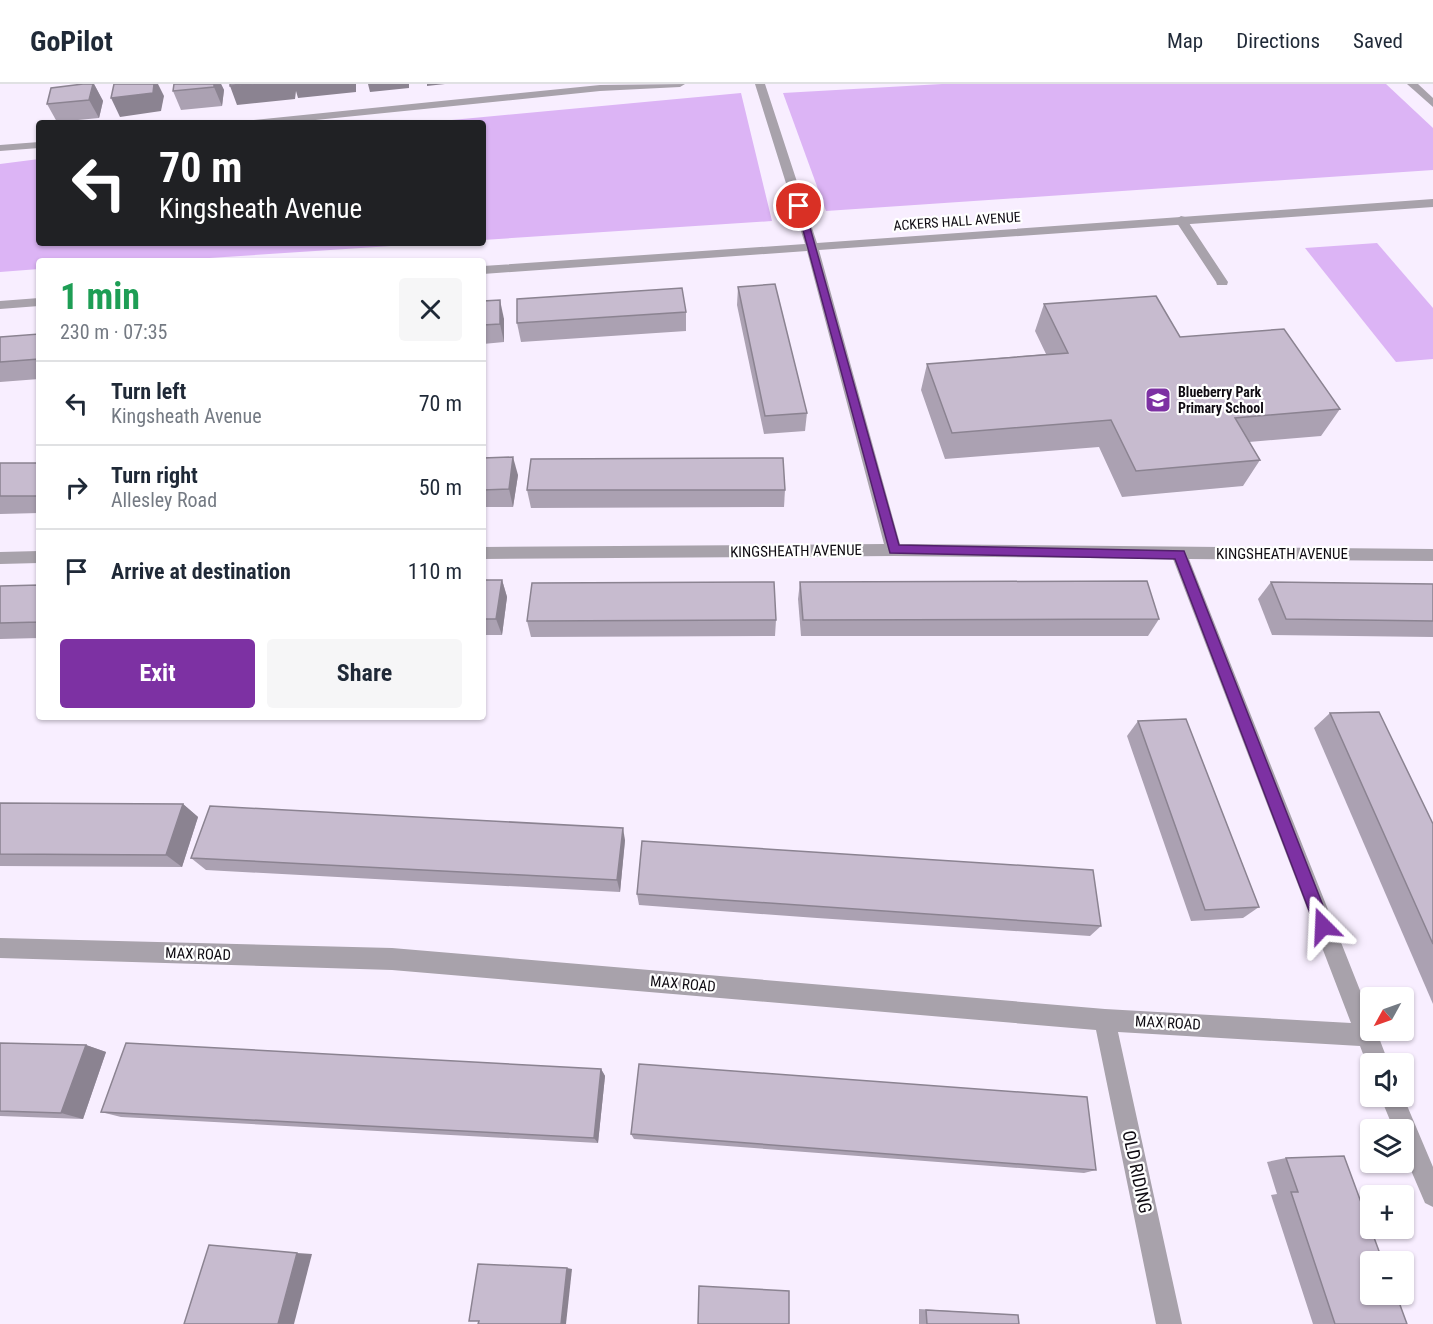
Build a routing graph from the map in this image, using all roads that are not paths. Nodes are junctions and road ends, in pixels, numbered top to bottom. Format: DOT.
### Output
graph roads {
  1 [pos="680,84"];
  2 [pos="760,84"];
  3 [pos="1412,84"];
  4 [pos="1433,104"];
  5 [pos="284,120"];
  6 [pos="36,145"];
  7 [pos="0,148"];
  8 [pos="1433,203"];
  9 [pos="1181,220"];
  10 [pos="812,246"];
  11 [pos="486,270"];
  12 [pos="1222,282"];
  13 [pos="36,302"];
  14 [pos="0,305"];
  15 [pos="894,550"];
  16 [pos="486,553"];
  17 [pos="1179,554"];
  18 [pos="1433,555"];
  19 [pos="36,557"];
  20 [pos="0,558"];
  21 [pos="0,948"];
  22 [pos="1105,1020"];
  23 [pos="1360,1020"];
  24 [pos="1360,1035"];
  25 [pos="1396,1107"];
  26 [pos="1433,1195"];
  27 [pos="1169,1324"];
  1 -- 5 [label="street"];
  2 -- 10 [label="street"];
  3 -- 4 [label="street"];
  6 -- 7 [label="street"];
  8 -- 9 [label="street, ACKERS HALL AVENUE"];
  9 -- 10 [label="street, ACKERS HALL AVENUE"];
  9 -- 12 [label="street"];
  10 -- 11 [label="street, ACKERS HALL AVENUE"];
  10 -- 15 [label="street"];
  13 -- 14 [label="street"];
  15 -- 16 [label="street, KINGSHEATH AVENUE"];
  15 -- 17 [label="street, KINGSHEATH AVENUE"];
  17 -- 18 [label="street, KINGSHEATH AVENUE"];
  17 -- 23 [label="street"];
  19 -- 20 [label="street"];
  21 -- 22 [label="street, MAX ROAD"];
  22 -- 24 [label="street, MAX ROAD"];
  22 -- 27 [label="street, OLD RIDING"];
  25 -- 26 [label="street"];
}
